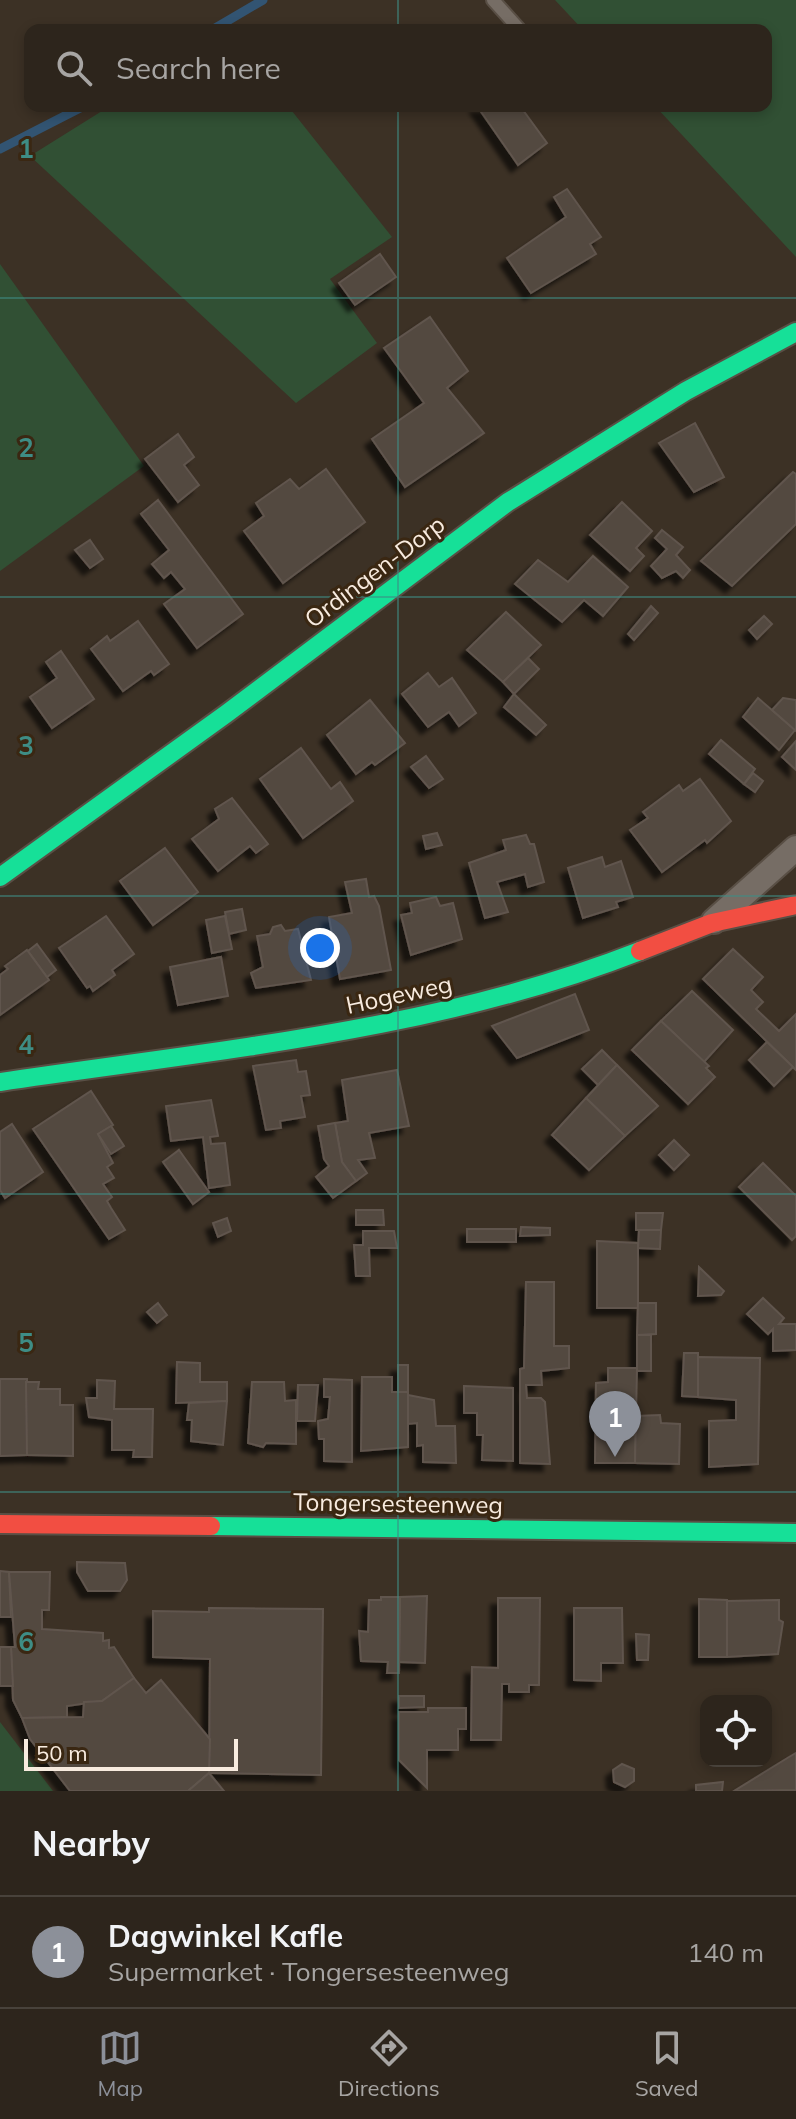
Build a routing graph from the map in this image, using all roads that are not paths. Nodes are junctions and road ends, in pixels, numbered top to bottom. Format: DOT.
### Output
graph roads {
  1 [pos="493,0"];
  2 [pos="515,24"];
  3 [pos="796,332"];
  4 [pos="796,848"];
  5 [pos="0,877"];
  6 [pos="796,905"];
  7 [pos="712,923"];
  8 [pos="0,1082"];
  9 [pos="0,1524"];
  10 [pos="796,1533"];
  1 -- 2 [label="lane"];
  3 -- 5 [label="main road, Ordingen-Dorp"];
  4 -- 7 [label="street"];
  6 -- 7 [label="main road, Hogeweg"];
  7 -- 8 [label="main road, Hogeweg"];
  9 -- 10 [label="main road, Tongersesteenweg"];
}
